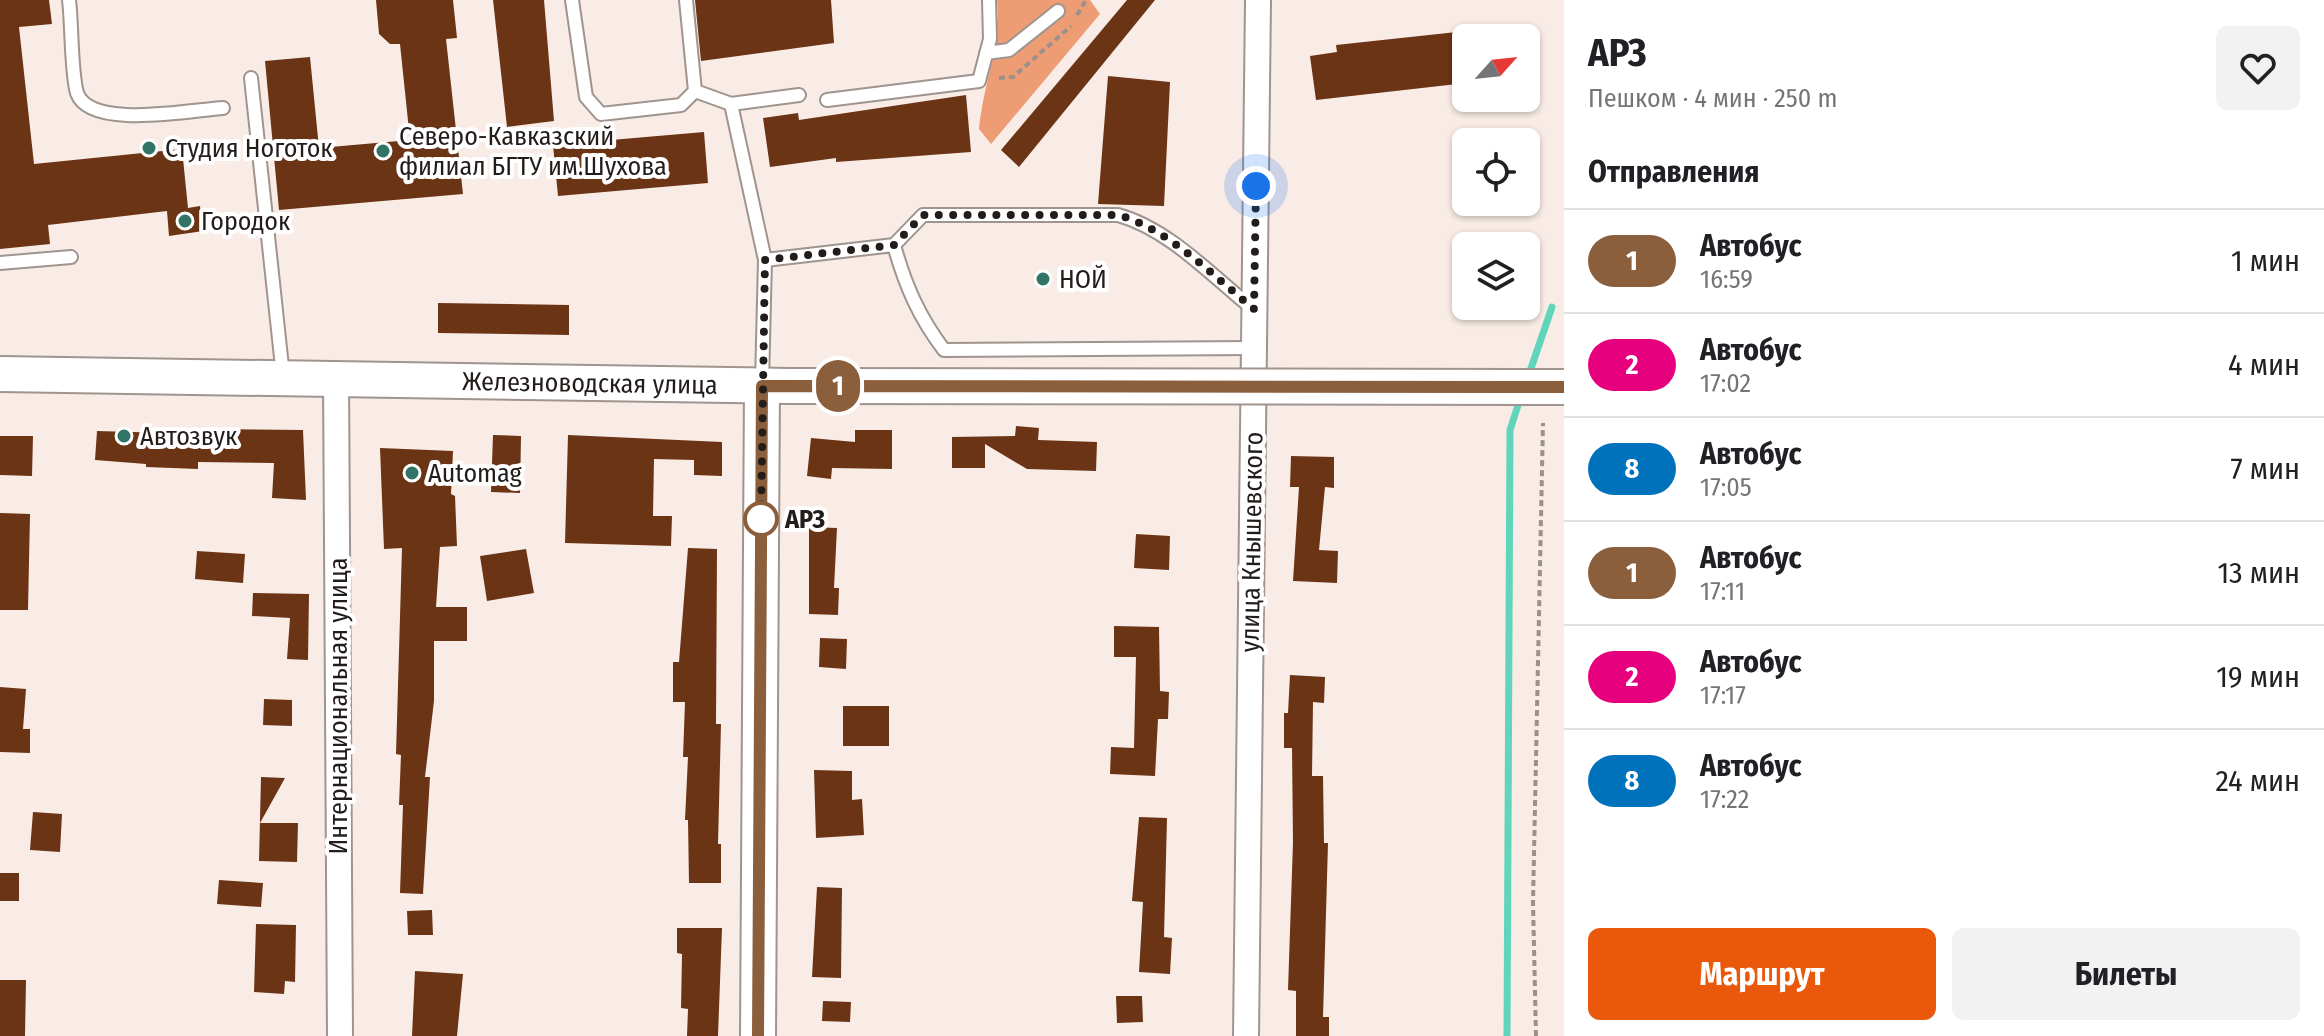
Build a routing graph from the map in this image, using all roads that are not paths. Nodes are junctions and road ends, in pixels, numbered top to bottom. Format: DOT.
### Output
graph roads {
  1 [pos="69,0"];
  2 [pos="572,0"];
  3 [pos="686,0"];
  4 [pos="989,0"];
  5 [pos="1258,0"];
  6 [pos="1058,11"];
  7 [pos="986,53"];
  8 [pos="251,78"];
  9 [pos="695,91"];
  10 [pos="799,95"];
  11 [pos="827,100"];
  12 [pos="731,104"];
  13 [pos="223,108"];
  14 [pos="894,245"];
  15 [pos="71,257"];
  16 [pos="765,260"];
  17 [pos="0,263"];
  18 [pos="1254,309"];
  19 [pos="1254,348"];
  20 [pos="0,374"];
  21 [pos="283,376"];
  22 [pos="336,376"];
  23 [pos="776,386"];
  24 [pos="1564,387"];
  25 [pos="340,1036"];
  26 [pos="758,1036"];
  27 [pos="1246,1036"];
  1 -- 13 [label="lane"];
  2 -- 9 [label="lane"];
  3 -- 9 [label="lane"];
  4 -- 7 [label="lane"];
  5 -- 18 [label="street, улица Кнышевского"];
  6 -- 7 [label="lane"];
  7 -- 11 [label="lane"];
  8 -- 21 [label="lane"];
  9 -- 12 [label="lane"];
  10 -- 12 [label="lane"];
  12 -- 16 [label="lane"];
  14 -- 16 [label="lane"];
  14 -- 18 [label="lane"];
  14 -- 19 [label="lane"];
  15 -- 17 [label="lane"];
  16 -- 23 [label="lane"];
  18 -- 19 [label="street, улица Кнышевского"];
  19 -- 27 [label="street, улица Кнышевского"];
  20 -- 21 [label="main road, Железноводская улица"];
  21 -- 22 [label="main road, Железноводская улица"];
  22 -- 23 [label="main road, Железноводская улица"];
  22 -- 25 [label="street, Интернациональная улица"];
  23 -- 24 [label="main road, Железноводская улица, bridge"];
  23 -- 26 [label="main road"];
}
